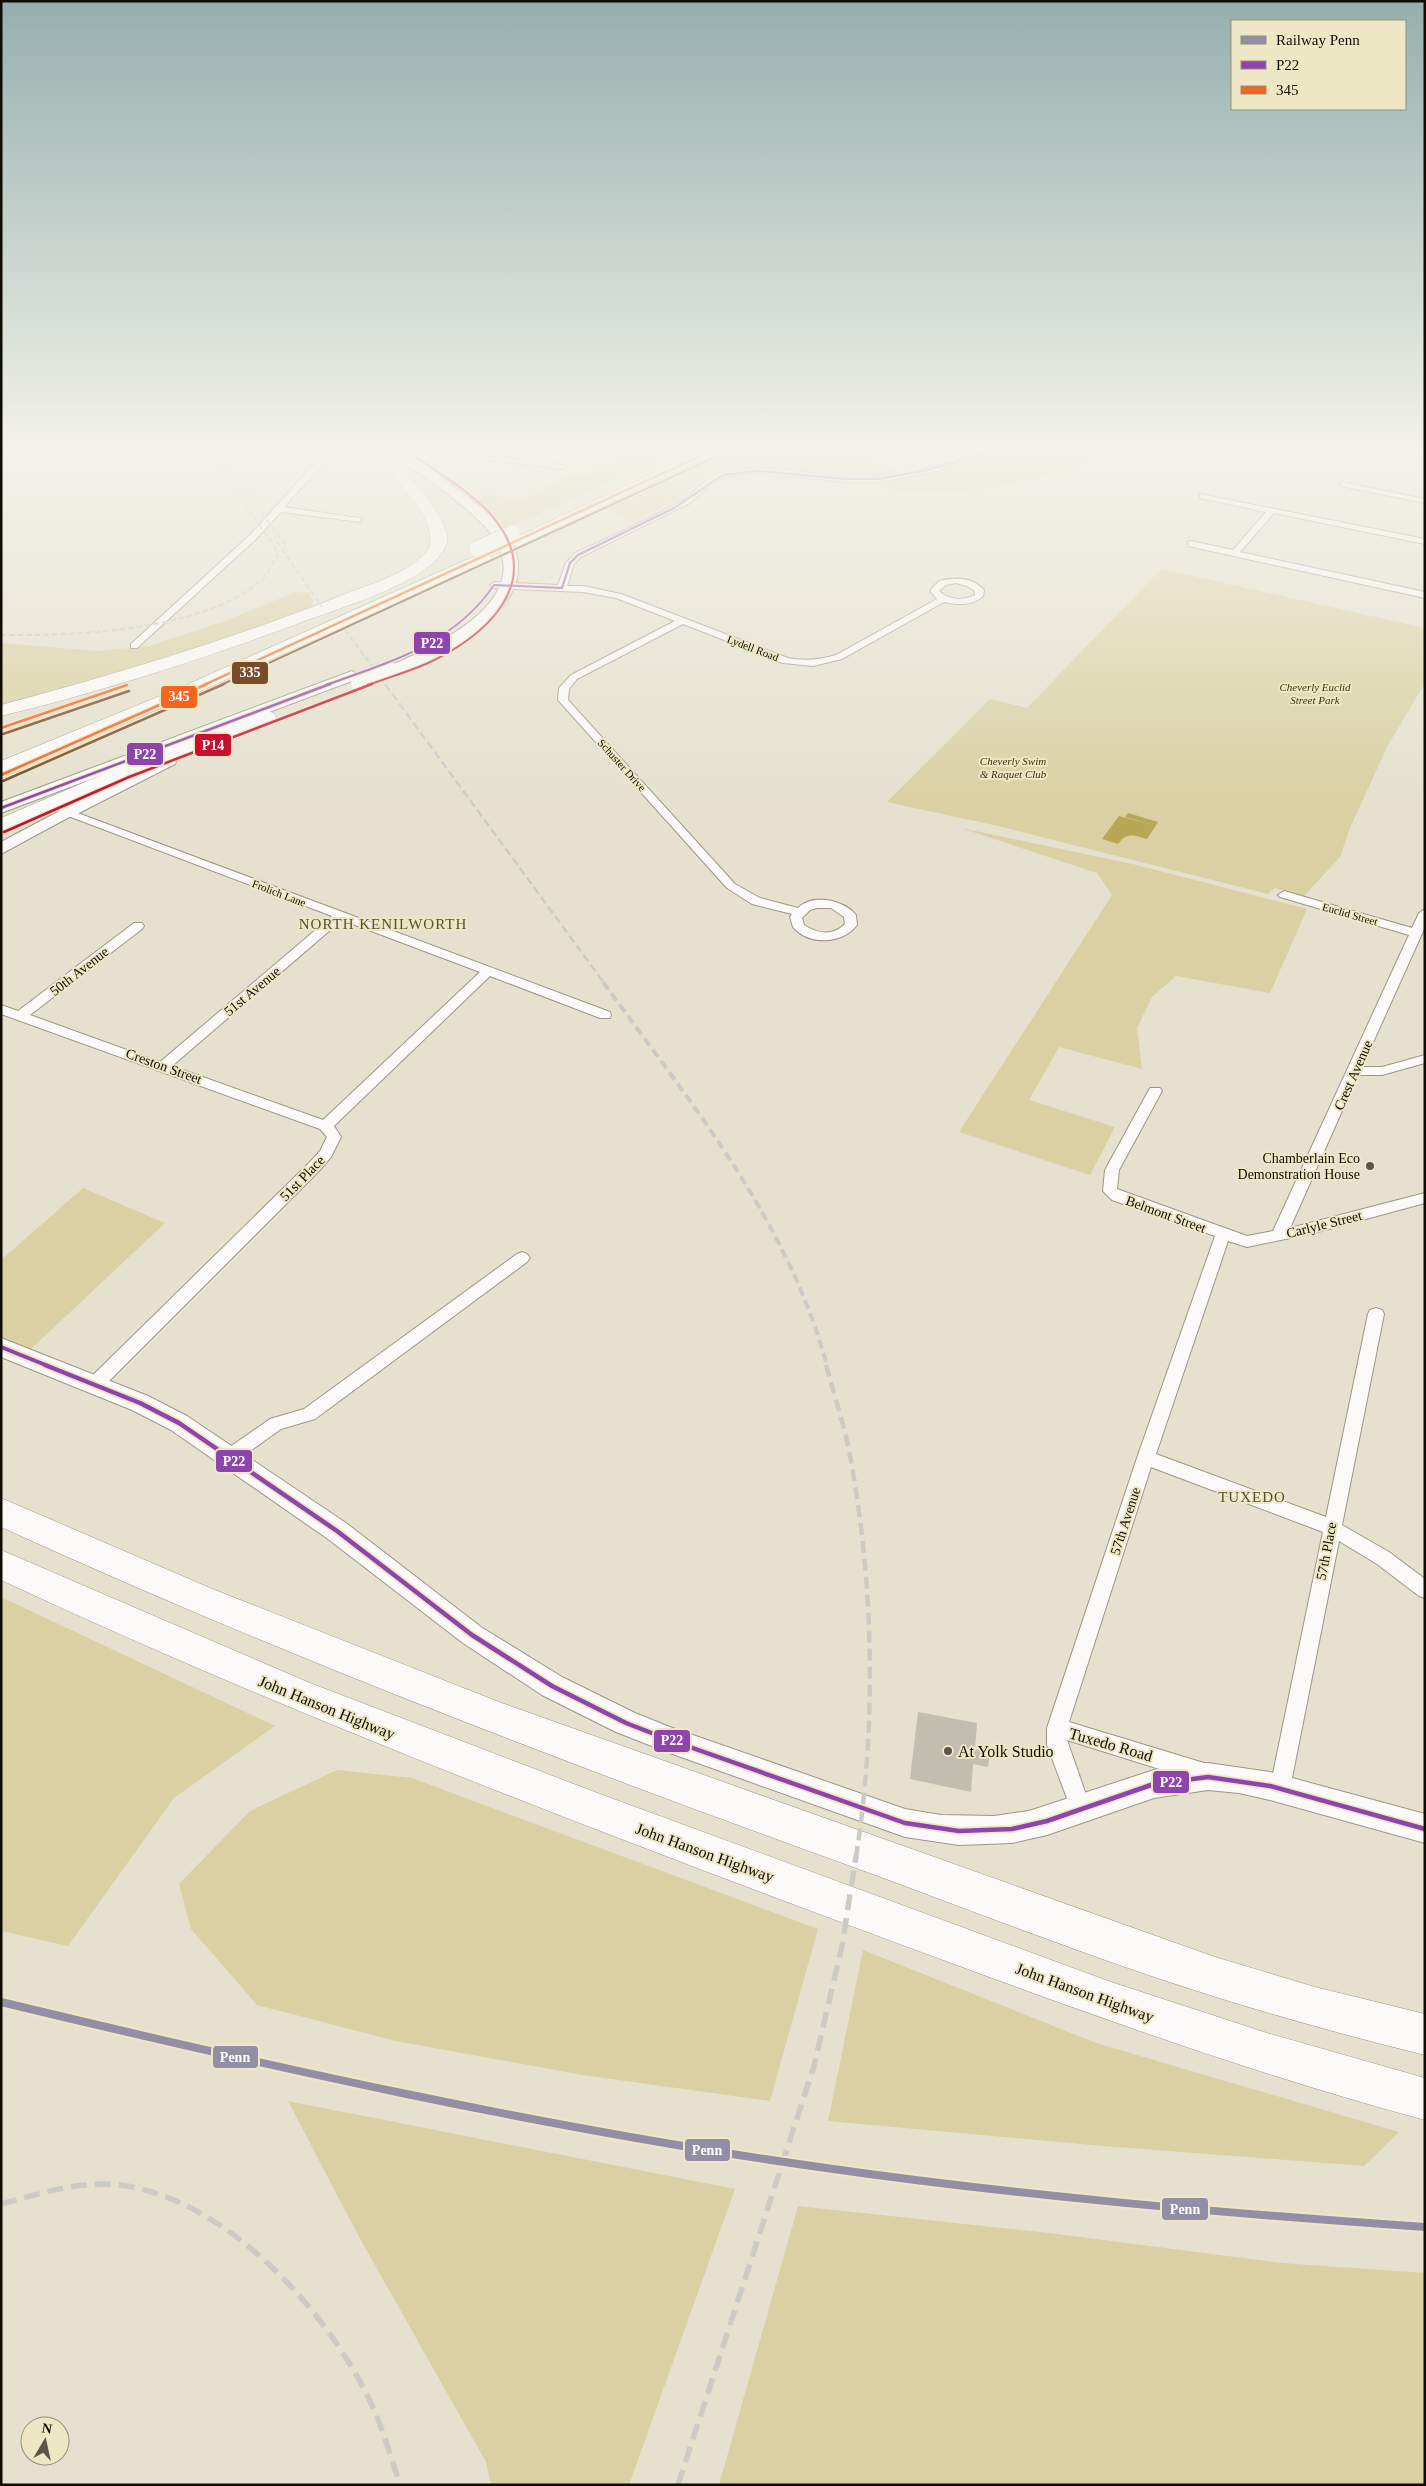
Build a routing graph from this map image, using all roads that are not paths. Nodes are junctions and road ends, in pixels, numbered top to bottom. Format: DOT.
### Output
graph roads {
  1 [pos="220,568"];
  2 [pos="415,568"];
  3 [pos="444,568"];
  4 [pos="450,568"];
  5 [pos="495,568"];
  6 [pos="510,568"];
  7 [pos="568,568"];
  8 [pos="1303,568"];
  9 [pos="494,585"];
  10 [pos="509,586"];
  11 [pos="562,588"];
  12 [pos="1425,595"];
  13 [pos="943,599"];
  14 [pos="682,621"];
  15 [pos="134,646"];
  16 [pos="387,667"];
  17 [pos="167,672"];
  18 [pos="355,680"];
  19 [pos="1,711"];
  20 [pos="136,715"];
  21 [pos="267,717"];
  22 [pos="1,718"];
  23 [pos="1,728"];
  24 [pos="1,768"];
  25 [pos="1,775"];
  26 [pos="1,808"];
  27 [pos="67,812"];
  28 [pos="1,826"];
  29 [pos="1,839"];
  30 [pos="1,849"];
  31 [pos="1284,895"];
  32 [pos="799,912"];
  33 [pos="1425,914"];
  34 [pos="340,916"];
  35 [pos="138,926"];
  36 [pos="1416,933"];
  37 [pos="488,971"];
  38 [pos="1,1009"];
  39 [pos="605,1014"];
  40 [pos="20,1016"];
  41 [pos="1425,1059"];
  42 [pos="163,1066"];
  43 [pos="1355,1071"];
  44 [pos="1155,1091"];
  45 [pos="325,1126"];
  46 [pos="1425,1198"];
  47 [pos="1223,1235"];
  48 [pos="1279,1236"];
  49 [pos="522,1258"];
  50 [pos="1376,1314"];
  51 [pos="1,1347"];
  52 [pos="95,1384"];
  53 [pos="230,1456"];
  54 [pos="1146,1458"];
  55 [pos="1,1512"];
  56 [pos="1331,1527"];
  57 [pos="1,1564"];
  58 [pos="1425,1590"];
  59 [pos="1057,1728"];
  60 [pos="1221,1778"];
  61 [pos="1280,1788"];
  62 [pos="1081,1808"];
  63 [pos="1425,1829"];
  64 [pos="1425,2035"];
  65 [pos="1425,2099"];
  1 -- 15 [label="street"];
  2 -- 19 [label="highway"];
  3 -- 17 [label="highway"];
  4 -- 20 [label="highway"];
  5 -- 9 [label="main road"];
  6 -- 10 [label="main road"];
  7 -- 11 [label="street"];
  8 -- 12 [label="street"];
  9 -- 10 [label="street, Lydell Road"];
  9 -- 16 [label="main road"];
  10 -- 11 [label="street, Lydell Road"];
  10 -- 16 [label="main road"];
  11 -- 14 [label="street, Lydell Road"];
  13 -- 14 [label="street, Lydell Road"];
  14 -- 32 [label="street, Schuster Drive"];
  16 -- 18 [label="main road, bridge"];
  17 -- 22 [label="highway"];
  17 -- 23 [label="highway"];
  18 -- 21 [label="main road"];
  18 -- 26 [label="main road"];
  20 -- 24 [label="highway"];
  20 -- 25 [label="highway"];
  21 -- 27 [label="main road"];
  21 -- 28 [label="highway"];
  27 -- 29 [label="main road"];
  27 -- 30 [label="main road"];
  27 -- 34 [label="street, Frolich Lane"];
  31 -- 36 [label="street, Euclid Street"];
  33 -- 36 [label="street, Crest Avenue"];
  34 -- 37 [label="street, Frolich Lane"];
  34 -- 42 [label="street, 51st Avenue"];
  35 -- 40 [label="street, 50th Avenue"];
  36 -- 43 [label="street, Crest Avenue"];
  37 -- 39 [label="street, Frolich Lane"];
  37 -- 45 [label="street"];
  38 -- 40 [label="street, Creston Street"];
  40 -- 42 [label="street, Creston Street"];
  41 -- 43 [label="street"];
  42 -- 45 [label="street, Creston Street"];
  43 -- 48 [label="street, Crest Avenue"];
  44 -- 47 [label="street, Belmont Street"];
  45 -- 52 [label="street, 51st Place"];
  46 -- 48 [label="street, Carlyle Street"];
  47 -- 48 [label="street, Carlyle Street"];
  47 -- 54 [label="street, 57th Avenue"];
  49 -- 53 [label="street"];
  50 -- 56 [label="street, 57th Place"];
  51 -- 52 [label="main road, Tuxedo Road"];
  52 -- 53 [label="main road, Tuxedo Road"];
  53 -- 62 [label="main road, Tuxedo Road"];
  54 -- 56 [label="street"];
  54 -- 59 [label="street, 57th Avenue"];
  55 -- 64 [label="highway"];
  56 -- 58 [label="street"];
  56 -- 61 [label="street, 57th Place"];
  57 -- 65 [label="highway, John Hanson Highway"];
  59 -- 60 [label="street, Tuxedo Road"];
  59 -- 62 [label="street, 57th Avenue"];
  60 -- 61 [label="main road, Tuxedo Road"];
  60 -- 62 [label="main road, Tuxedo Road"];
  61 -- 63 [label="main road, Tuxedo Road"];
}
